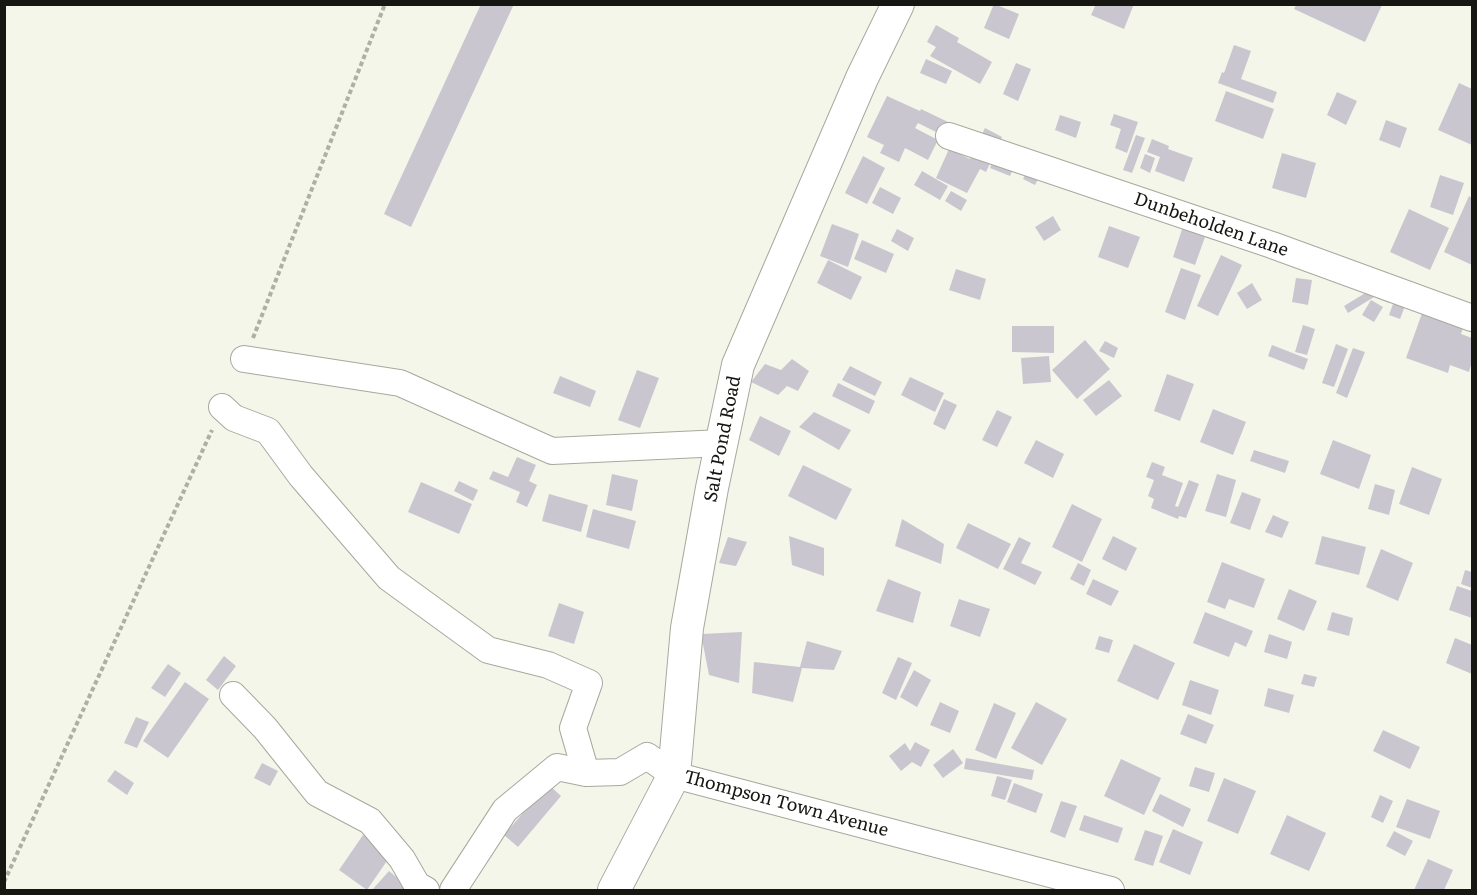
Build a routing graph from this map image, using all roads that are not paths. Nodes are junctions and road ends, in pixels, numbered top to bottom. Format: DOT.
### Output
graph roads {
  1 [pos="898,4"];
  2 [pos="949,136"];
  3 [pos="1473,318"];
  4 [pos="244,359"];
  5 [pos="222,407"];
  6 [pos="722,443"];
  7 [pos="233,695"];
  8 [pos="586,773"];
  9 [pos="674,775"];
  10 [pos="426,891"];
  11 [pos="453,891"];
  12 [pos="614,891"];
  13 [pos="1111,891"];
  1 -- 6 [label="street, Salt Pond Road"];
  2 -- 3 [label="street, Dunbeholden Lane"];
  4 -- 6 [label="street"];
  5 -- 8 [label="street"];
  6 -- 9 [label="street, Salt Pond Road"];
  7 -- 10 [label="street"];
  8 -- 9 [label="street, Thompson Town Avenue"];
  8 -- 11 [label="street, Thompson Town Avenue"];
  9 -- 12 [label="street, Salt Pond Road"];
  9 -- 13 [label="street, Thompson Town Avenue"];
}
